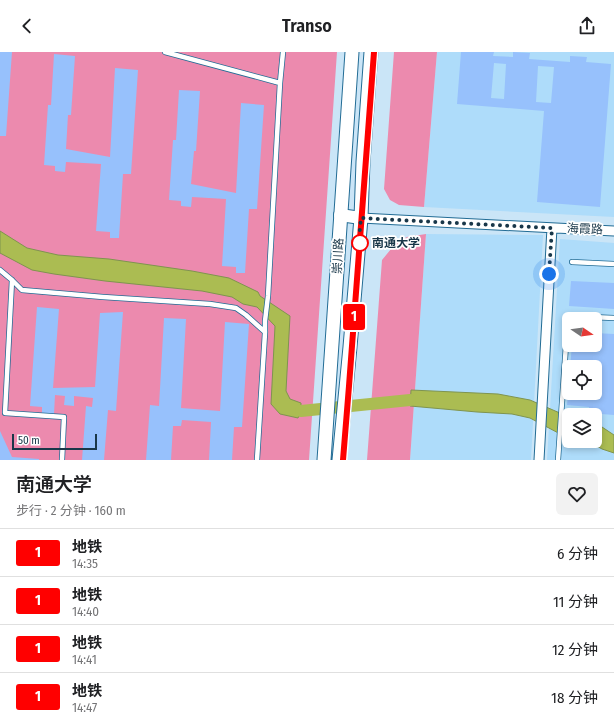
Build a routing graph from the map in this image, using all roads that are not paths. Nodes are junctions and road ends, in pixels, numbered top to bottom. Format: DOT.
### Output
graph roads {
  1 [pos="165,52"];
  2 [pos="283,52"];
  3 [pos="352,52"];
  4 [pos="371,52"];
  5 [pos="280,83"];
  6 [pos="340,216"];
  7 [pos="361,218"];
  8 [pos="552,228"];
  9 [pos="614,231"];
  10 [pos="572,262"];
  11 [pos="614,264"];
  12 [pos="0,270"];
  13 [pos="12,280"];
  14 [pos="614,318"];
  15 [pos="265,332"];
  16 [pos="62,460"];
  17 [pos="257,460"];
  18 [pos="324,460"];
  19 [pos="339,460"];
  20 [pos="539,460"];
  21 [pos="558,460"];
  1 -- 5 [label="lane"];
  2 -- 5 [label="lane"];
  3 -- 6 [label="main road, 崇川路"];
  4 -- 7 [label="main road, 崇川路"];
  5 -- 15 [label="lane"];
  6 -- 7 [label="street, 海霞路"];
  6 -- 18 [label="main road, 崇川路"];
  7 -- 8 [label="street, 海霞路"];
  7 -- 19 [label="main road, 崇川路"];
  8 -- 9 [label="street, 海霞路"];
  8 -- 20 [label="street"];
  10 -- 11 [label="lane"];
  12 -- 13 [label="lane"];
  13 -- 15 [label="lane"];
  13 -- 16 [label="lane"];
  14 -- 21 [label="lane"];
  15 -- 17 [label="lane"];
}
